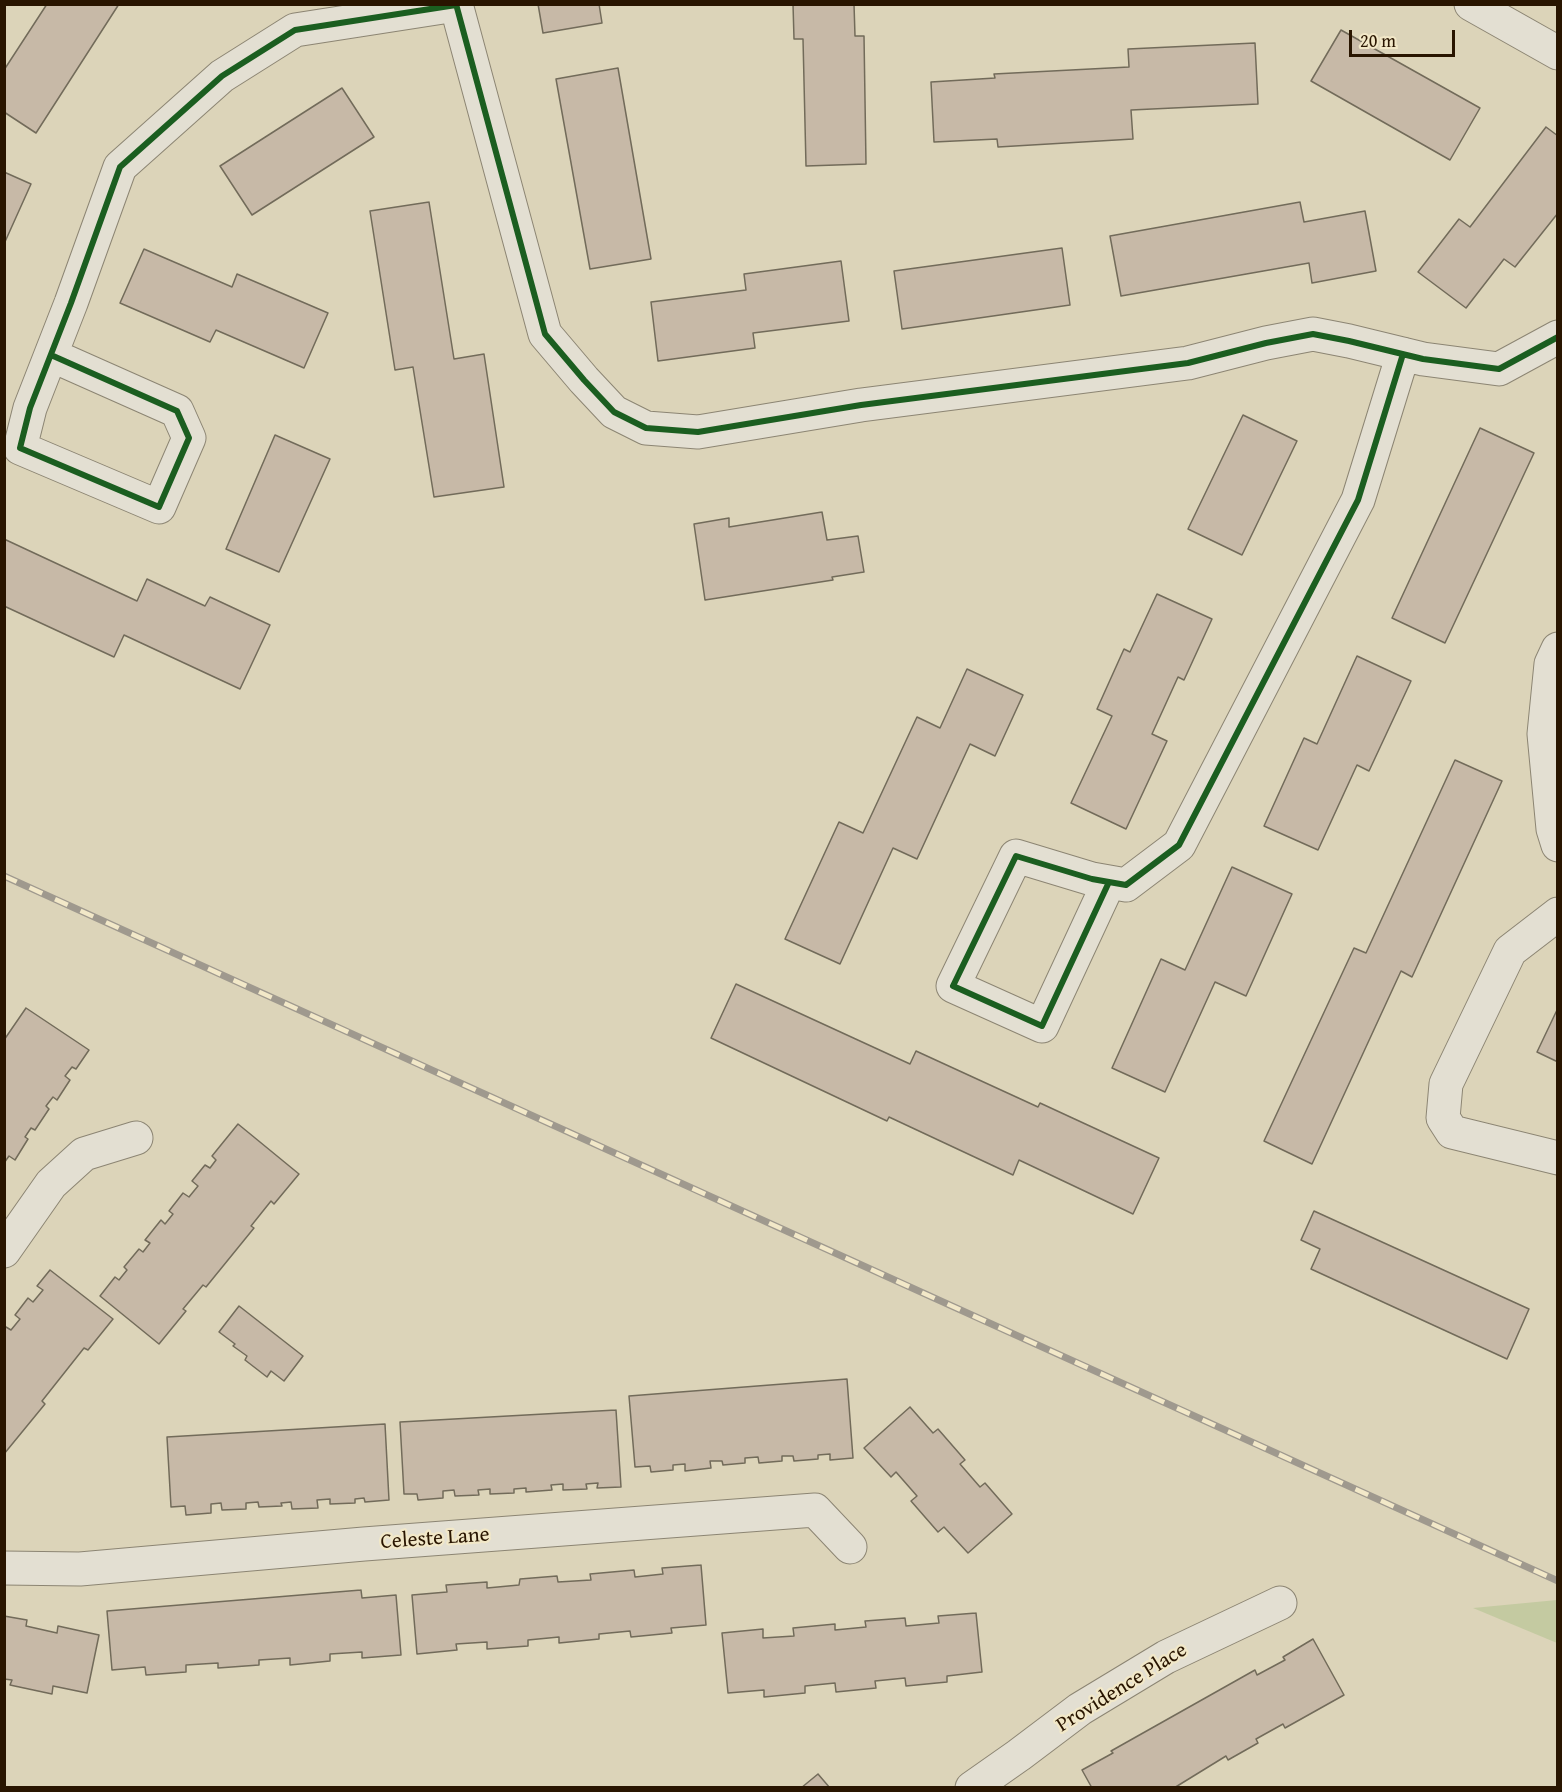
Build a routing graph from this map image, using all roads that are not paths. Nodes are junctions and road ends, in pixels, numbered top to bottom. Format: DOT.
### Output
graph roads {
  1 [pos="1471,4"];
  2 [pos="456,5"];
  3 [pos="1557,54"];
  4 [pos="1557,337"];
  5 [pos="1403,354"];
  6 [pos="51,356"];
  7 [pos="1557,648"];
  8 [pos="1551,734"];
  9 [pos="1557,845"];
  10 [pos="1109,882"];
  11 [pos="1557,914"];
  12 [pos="136,1138"];
  13 [pos="1557,1158"];
  14 [pos="4,1251"];
  15 [pos="850,1547"];
  16 [pos="4,1568"];
  17 [pos="1280,1603"];
  18 [pos="972,1788"];
  1 -- 3 [label="street"];
  2 -- 5 [label="street"];
  2 -- 6 [label="street"];
  4 -- 5 [label="street"];
  5 -- 10 [label="street"];
  6 -- 6 [label="street"];
  7 -- 8 [label="street"];
  8 -- 9 [label="street"];
  10 -- 10 [label="street"];
  11 -- 13 [label="street"];
  12 -- 14 [label="street"];
  15 -- 16 [label="street, Celeste Lane"];
  17 -- 18 [label="street, Providence Place"];
}
